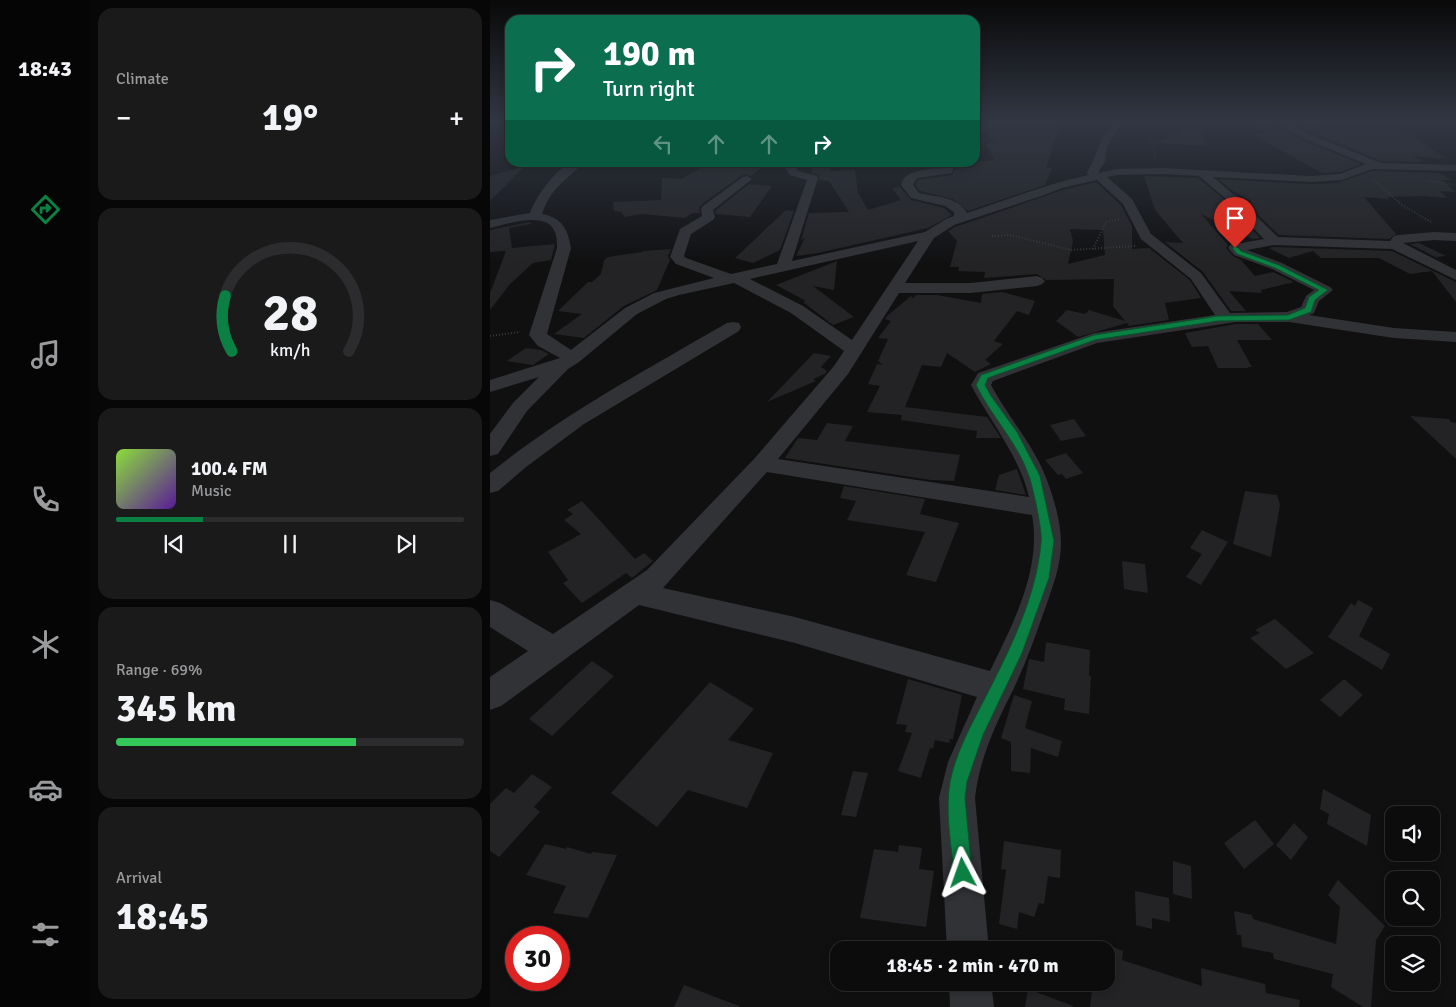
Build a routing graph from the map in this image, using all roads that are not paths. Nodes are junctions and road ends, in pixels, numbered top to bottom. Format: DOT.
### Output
graph roads {
  1 [pos="570,169"];
  2 [pos="791,169"];
  3 [pos="948,169"];
  4 [pos="1094,169"];
  5 [pos="1363,169"];
  6 [pos="1203,174"];
  7 [pos="1097,177"];
  8 [pos="747,179"];
  9 [pos="535,216"];
  10 [pos="959,219"];
  11 [pos="490,224"];
  12 [pos="930,235"];
  13 [pos="1452,237"];
  14 [pos="1274,241"];
  15 [pos="1398,246"];
  16 [pos="783,267"];
  17 [pos="1456,276"];
  18 [pos="734,278"];
  19 [pos="1037,281"];
  20 [pos="896,288"];
  21 [pos="1289,317"];
  22 [pos="1225,318"];
  23 [pos="734,327"];
  24 [pos="1456,337"];
  25 [pos="853,349"];
  26 [pos="569,361"];
  27 [pos="490,386"];
  28 [pos="490,449"];
  29 [pos="762,464"];
  30 [pos="490,485"];
  31 [pos="1041,508"];
  32 [pos="635,593"];
  33 [pos="490,612"];
  34 [pos="553,650"];
  35 [pos="998,688"];
  36 [pos="490,695"];
  37 [pos="967,941"];
  38 [pos="971,991"];
  39 [pos="972,1007"];
  1 -- 9 [label="street"];
  2 -- 16 [label="street"];
  3 -- 10 [label="street"];
  4 -- 7 [label="street"];
  5 -- 6 [label="street"];
  6 -- 7 [label="street"];
  6 -- 14 [label="street"];
  7 -- 10 [label="street"];
  7 -- 22 [label="street"];
  8 -- 18 [label="street"];
  9 -- 11 [label="street"];
  9 -- 26 [label="street"];
  10 -- 12 [label="street"];
  12 -- 16 [label="street"];
  12 -- 20 [label="street"];
  13 -- 15 [label="street"];
  14 -- 15 [label="street"];
  14 -- 21 [label="street"];
  15 -- 17 [label="street"];
  16 -- 18 [label="street"];
  18 -- 25 [label="street"];
  18 -- 26 [label="street"];
  19 -- 20 [label="street"];
  20 -- 25 [label="street"];
  21 -- 22 [label="street"];
  21 -- 24 [label="street"];
  22 -- 31 [label="street"];
  23 -- 30 [label="street"];
  25 -- 29 [label="street"];
  26 -- 27 [label="street"];
  26 -- 28 [label="street"];
  29 -- 31 [label="street"];
  29 -- 32 [label="street"];
  31 -- 35 [label="street"];
  32 -- 34 [label="street"];
  32 -- 35 [label="street"];
  33 -- 34 [label="street"];
  34 -- 36 [label="street"];
  35 -- 37 [label="street"];
  38 -- 39 [label="street"];
}
